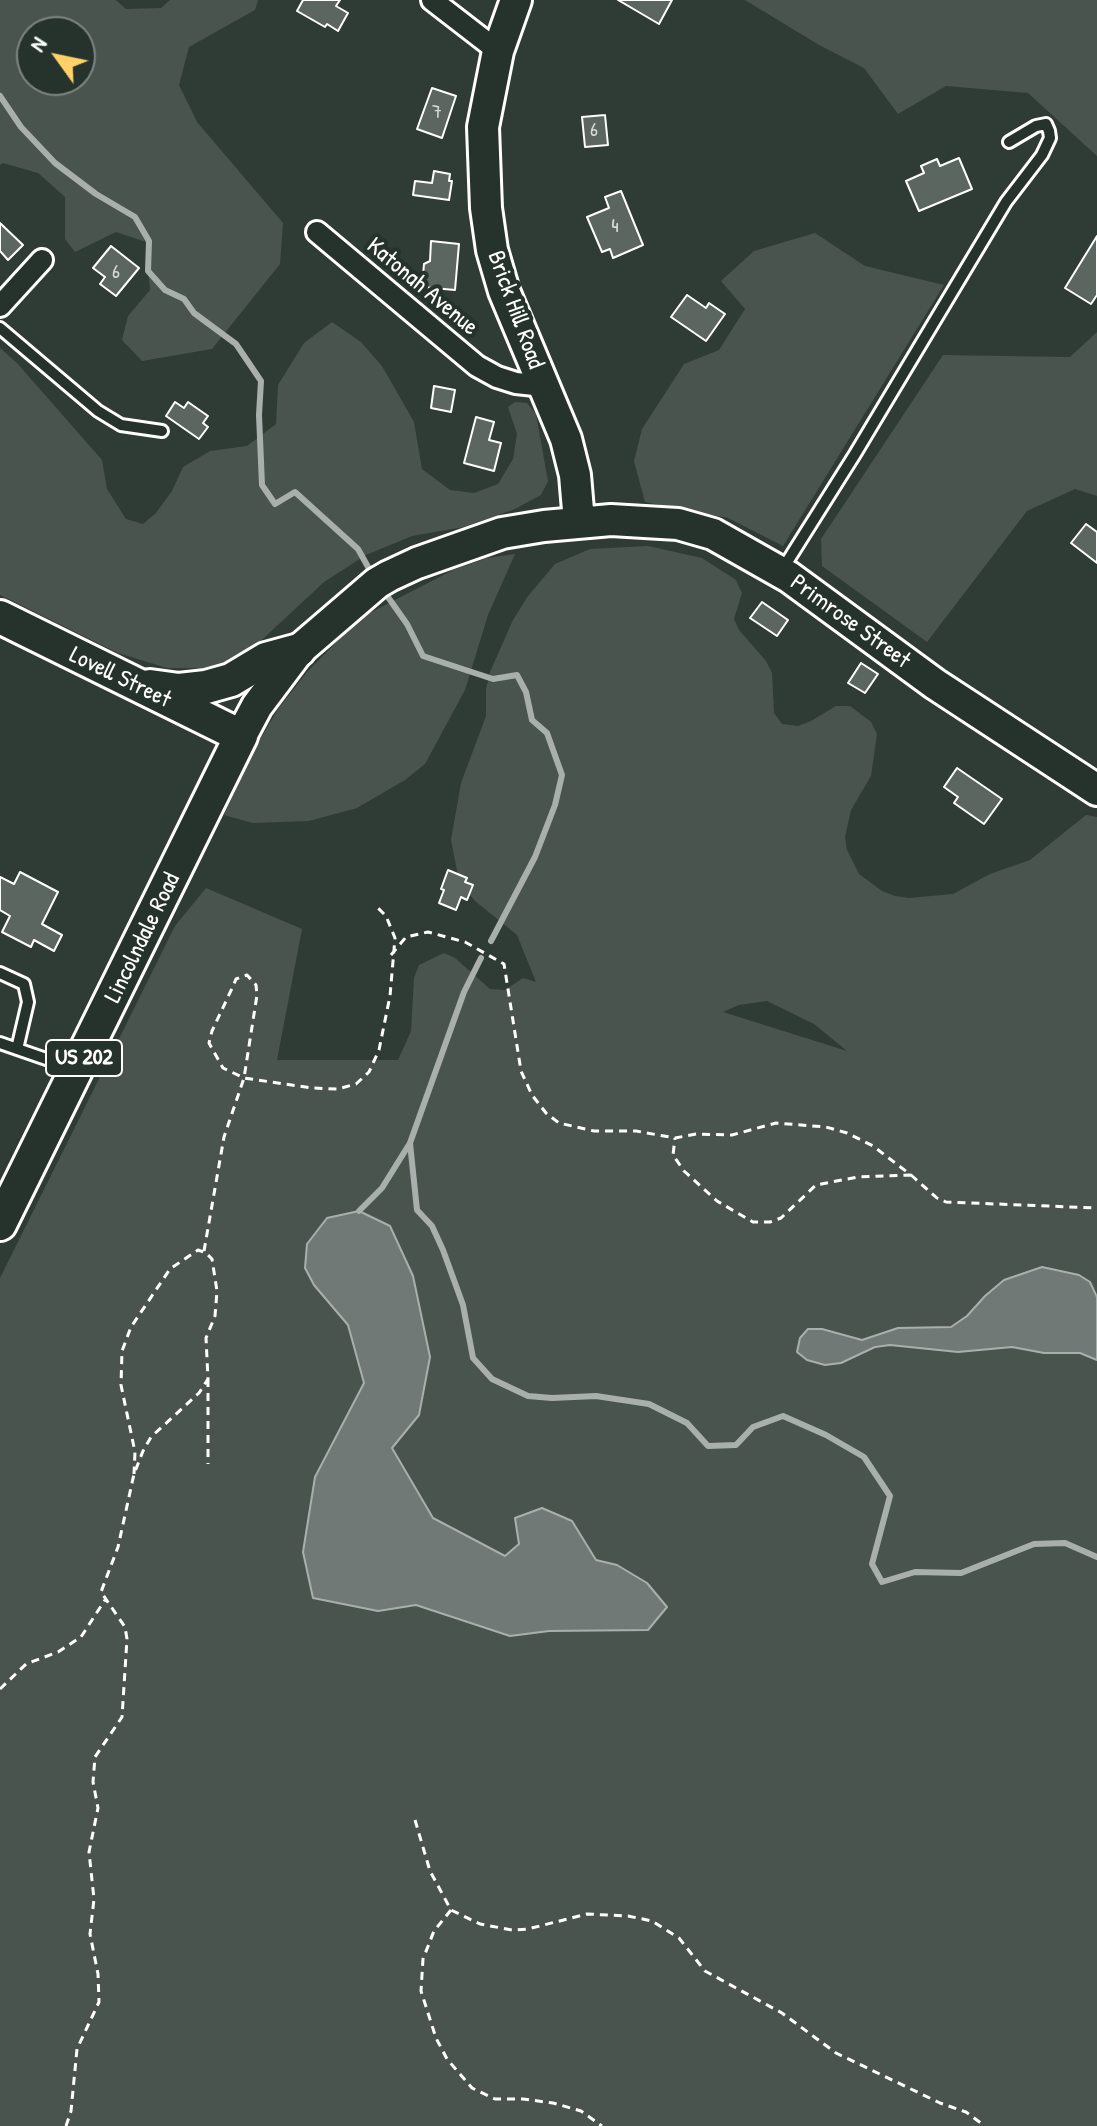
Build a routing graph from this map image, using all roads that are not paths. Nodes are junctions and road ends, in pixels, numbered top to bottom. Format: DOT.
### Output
graph roads {
  1 [pos="432,0"];
  2 [pos="516,0"];
  3 [pos="498,51"];
  4 [pos="1009,142"];
  5 [pos="317,232"];
  6 [pos="42,260"];
  7 [pos="0,306"];
  8 [pos="0,328"];
  9 [pos="544,386"];
  10 [pos="162,431"];
  11 [pos="579,522"];
  12 [pos="781,572"];
  13 [pos="0,617"];
  14 [pos="299,650"];
  15 [pos="119,677"];
  16 [pos="241,736"];
  17 [pos="1097,790"];
  18 [pos="0,973"];
  19 [pos="0,1043"];
  20 [pos="17,1049"];
  21 [pos="78,1070"];
  22 [pos="0,1224"];
  1 -- 3 [label="street"];
  2 -- 3 [label="main road, Brick Hill Road"];
  3 -- 9 [label="main road, Brick Hill Road"];
  4 -- 12 [label="lane"];
  5 -- 9 [label="street, Katonah Avenue"];
  6 -- 7 [label="street"];
  8 -- 10 [label="lane"];
  9 -- 11 [label="main road, Brick Hill Road"];
  11 -- 12 [label="main road, Primrose Street"];
  11 -- 14 [label="main road, Primrose Street"];
  12 -- 17 [label="main road, Primrose Street"];
  13 -- 15 [label="main road, Lovell Street"];
  14 -- 15 [label="main road"];
  14 -- 16 [label="main road, Primrose Street"];
  15 -- 16 [label="main road, Lovell Street"];
  16 -- 21 [label="main road, Lincolndale Road / US 202"];
  18 -- 20 [label="lane"];
  19 -- 20 [label="lane"];
  20 -- 21 [label="lane"];
  21 -- 22 [label="main road, Lincolndale Road / US 202"];
}
